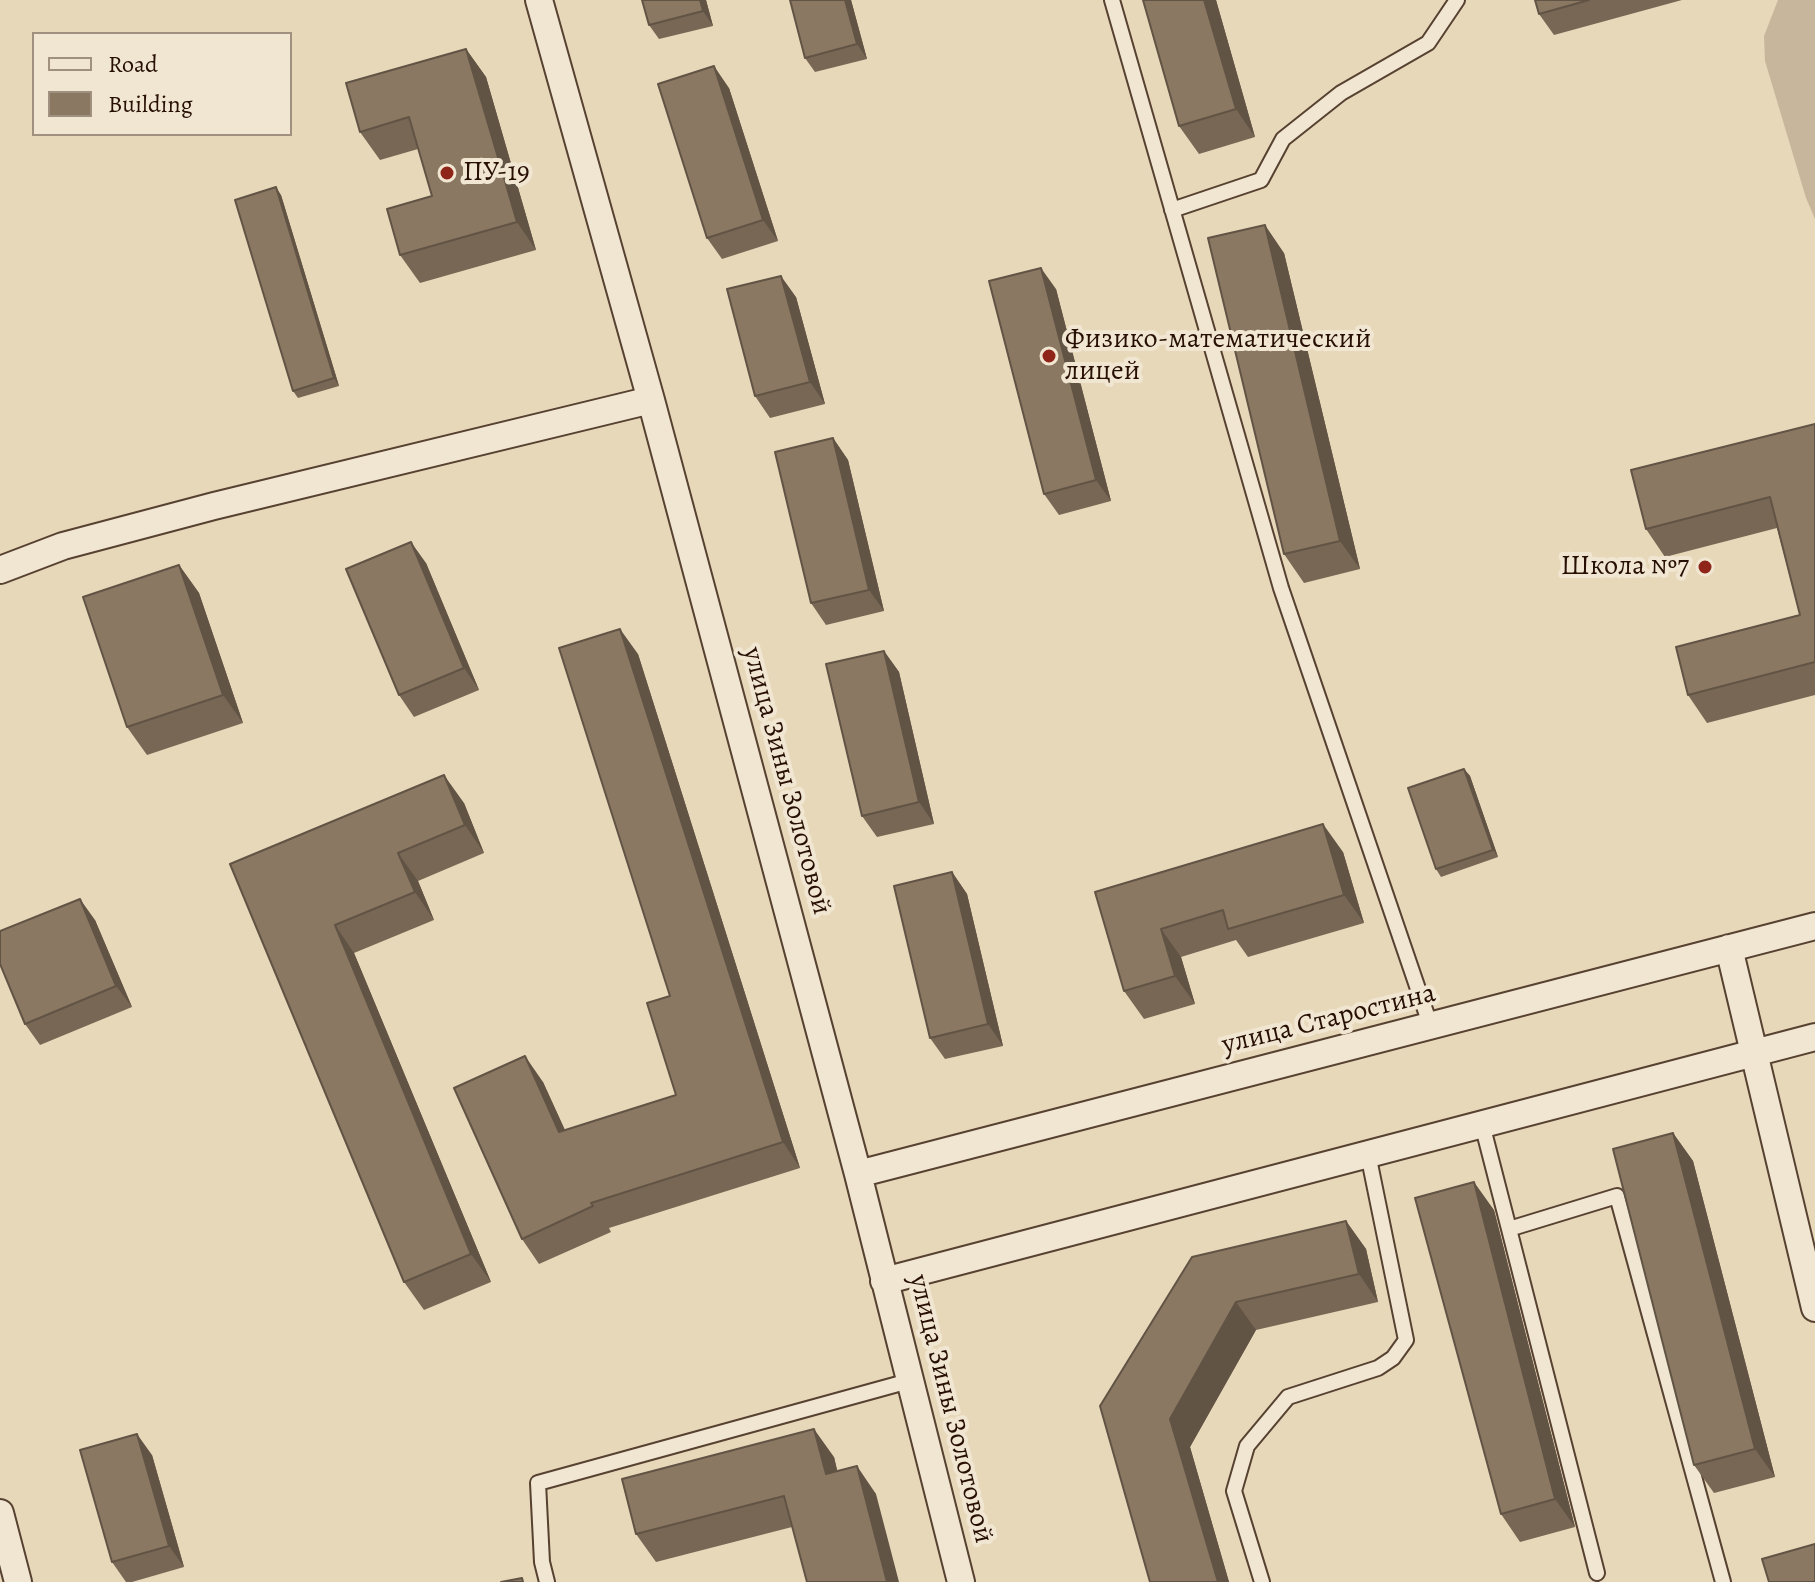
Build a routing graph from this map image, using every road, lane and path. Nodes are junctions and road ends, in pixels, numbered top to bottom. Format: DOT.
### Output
graph roads {
  1 [pos="539,0"];
  2 [pos="1112,0"];
  3 [pos="1457,0"];
  4 [pos="1172,210"];
  5 [pos="651,400"];
  6 [pos="0,570"];
  7 [pos="1815,926"];
  8 [pos="1729,948"];
  9 [pos="1431,1027"];
  10 [pos="1815,1037"];
  11 [pos="1755,1053"];
  12 [pos="1482,1124"];
  13 [pos="1368,1154"];
  14 [pos="858,1174"];
  15 [pos="1509,1229"];
  16 [pos="884,1281"];
  17 [pos="1815,1308"];
  18 [pos="909,1381"];
  19 [pos="0,1513"];
  20 [pos="1597,1573"];
  21 [pos="18,1582"];
  22 [pos="547,1582"];
  23 [pos="961,1582"];
  24 [pos="1262,1582"];
  25 [pos="1723,1582"];
  1 -- 5 [label="street, улица Зины Золотовой"];
  2 -- 4 [label="lane"];
  3 -- 4 [label="lane"];
  4 -- 9 [label="lane"];
  5 -- 6 [label="street"];
  5 -- 14 [label="street, улица Зины Золотовой"];
  7 -- 8 [label="street, улица Старостина"];
  8 -- 9 [label="street, улица Старостина"];
  8 -- 11 [label="street"];
  9 -- 14 [label="street, улица Старостина"];
  10 -- 11 [label="street"];
  11 -- 12 [label="street"];
  11 -- 17 [label="street"];
  12 -- 13 [label="street"];
  12 -- 15 [label="lane"];
  13 -- 16 [label="street"];
  13 -- 24 [label="lane"];
  14 -- 16 [label="street, улица Зины Золотовой"];
  15 -- 20 [label="lane"];
  15 -- 25 [label="lane"];
  16 -- 18 [label="street, улица Зины Золотовой"];
  18 -- 22 [label="lane"];
  18 -- 23 [label="street, улица Зины Золотовой"];
  19 -- 21 [label="street"];
}
